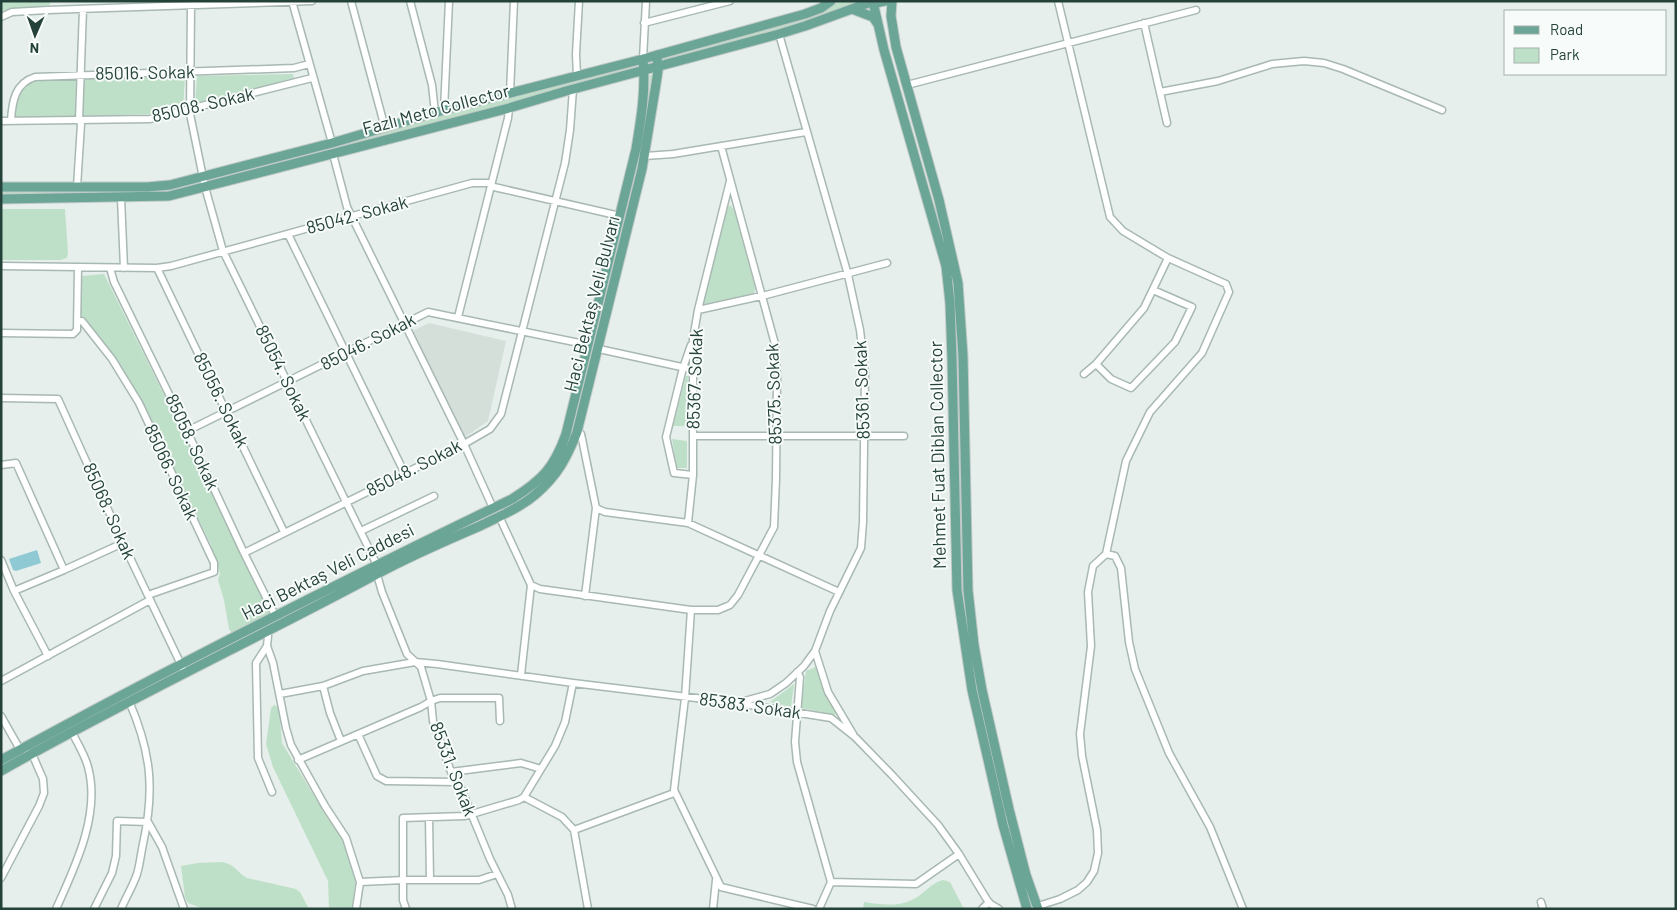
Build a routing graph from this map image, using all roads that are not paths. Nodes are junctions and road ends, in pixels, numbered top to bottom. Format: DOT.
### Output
graph roads {
  1 [pos="312,1"];
  2 [pos="351,1"];
  3 [pos="410,1"];
  4 [pos="449,1"];
  5 [pos="514,1"];
  6 [pos="579,1"];
  7 [pos="646,1"];
  8 [pos="730,1"];
  9 [pos="831,1"];
  10 [pos="885,1"];
  11 [pos="892,1"];
  12 [pos="1058,1"];
  13 [pos="292,2"];
  14 [pos="871,2"];
  15 [pos="191,6"];
  16 [pos="852,8"];
  17 [pos="83,9"];
  18 [pos="1196,10"];
  19 [pos="1,18"];
  20 [pos="644,23"];
  21 [pos="1144,24"];
  22 [pos="878,26"];
  23 [pos="779,34"];
  24 [pos="1069,43"];
  25 [pos="657,55"];
  26 [pos="643,59"];
  27 [pos="309,64"];
  28 [pos="658,67"];
  29 [pos="644,71"];
  30 [pos="190,73"];
  31 [pos="81,75"];
  32 [pos="578,76"];
  33 [pos="312,78"];
  34 [pos="907,86"];
  35 [pos="573,89"];
  36 [pos="1160,92"];
  37 [pos="510,94"];
  38 [pos="509,108"];
  39 [pos="190,110"];
  40 [pos="1442,110"];
  41 [pos="439,111"];
  42 [pos="79,120"];
  43 [pos="1,121"];
  44 [pos="11,121"];
  45 [pos="1168,124"];
  46 [pos="385,128"];
  47 [pos="806,132"];
  48 [pos="332,144"];
  49 [pos="721,146"];
  50 [pos="333,154"];
  51 [pos="645,156"];
  52 [pos="204,177"];
  53 [pos="730,180"];
  54 [pos="491,185"];
  55 [pos="1,187"];
  56 [pos="77,187"];
  57 [pos="205,187"];
  58 [pos="1,198"];
  59 [pos="121,198"];
  60 [pos="555,202"];
  61 [pos="353,216"];
  62 [pos="620,216"];
  63 [pos="288,234"];
  64 [pos="223,251"];
  65 [pos="1168,258"];
  66 [pos="887,263"];
  67 [pos="1,266"];
  68 [pos="78,267"];
  69 [pos="110,268"];
  70 [pos="124,268"];
  71 [pos="157,268"];
  72 [pos="848,275"];
  73 [pos="1153,290"];
  74 [pos="762,295"];
  75 [pos="698,310"];
  76 [pos="458,318"];
  77 [pos="78,321"];
  78 [pos="405,323"];
  79 [pos="522,330"];
  80 [pos="1,333"];
  81 [pos="693,338"];
  82 [pos="589,345"];
  83 [pos="599,349"];
  84 [pos="346,352"];
  85 [pos="1096,364"];
  86 [pos="683,368"];
  87 [pos="692,369"];
  88 [pos="1084,374"];
  89 [pos="288,382"];
  90 [pos="1,398"];
  91 [pos="227,411"];
  92 [pos="187,431"];
  93 [pos="577,432"];
  94 [pos="693,436"];
  95 [pos="776,436"];
  96 [pos="904,436"];
  97 [pos="864,437"];
  98 [pos="464,444"];
  99 [pos="1,465"];
  100 [pos="405,474"];
  101 [pos="692,475"];
  102 [pos="434,496"];
  103 [pos="346,502"];
  104 [pos="493,508"];
  105 [pos="596,508"];
  106 [pos="500,516"];
  107 [pos="688,523"];
  108 [pos="284,532"];
  109 [pos="361,532"];
  110 [pos="123,543"];
  111 [pos="244,553"];
  112 [pos="1106,554"];
  113 [pos="758,556"];
  114 [pos="1,560"];
  115 [pos="376,569"];
  116 [pos="64,570"];
  117 [pos="531,585"];
  118 [pos="14,591"];
  119 [pos="839,592"];
  120 [pos="585,596"];
  121 [pos="149,597"];
  122 [pos="691,610"];
  123 [pos="276,617"];
  124 [pos="267,632"];
  125 [pos="267,646"];
  126 [pos="815,651"];
  127 [pos="48,656"];
  128 [pos="415,662"];
  129 [pos="183,669"];
  130 [pos="797,672"];
  131 [pos="521,675"];
  132 [pos="1,681"];
  133 [pos="573,683"];
  134 [pos="323,686"];
  135 [pos="280,694"];
  136 [pos="685,698"];
  137 [pos="431,700"];
  138 [pos="129,701"];
  139 [pos="737,703"];
  140 [pos="797,713"];
  141 [pos="1,716"];
  142 [pos="500,721"];
  143 [pos="72,732"];
  144 [pos="358,734"];
  145 [pos="854,737"];
  146 [pos="341,741"];
  147 [pos="22,749"];
  148 [pos="31,754"];
  149 [pos="1,760"];
  150 [pos="298,760"];
  151 [pos="541,769"];
  152 [pos="1,771"];
  153 [pos="451,772"];
  154 [pos="457,782"];
  155 [pos="272,792"];
  156 [pos="674,793"];
  157 [pos="524,797"];
  158 [pos="470,815"];
  159 [pos="429,818"];
  160 [pos="148,822"];
  161 [pos="574,830"];
  162 [pos="959,854"];
  163 [pos="498,874"];
  164 [pos="1,878"];
  165 [pos="404,880"];
  166 [pos="430,880"];
  167 [pos="716,880"];
  168 [pos="360,882"];
  169 [pos="832,882"];
  170 [pos="989,902"];
  171 [pos="55,908"];
  172 [pos="1033,908"];
  173 [pos="94,909"];
  174 [pos="121,909"];
  175 [pos="184,909"];
  176 [pos="356,909"];
  177 [pos="406,909"];
  178 [pos="512,909"];
  179 [pos="588,909"];
  180 [pos="713,909"];
  181 [pos="813,909"];
  182 [pos="819,909"];
  183 [pos="982,909"];
  184 [pos="999,909"];
  185 [pos="1243,909"];
  1 -- 13 [label="street"];
  2 -- 46 [label="street"];
  3 -- 41 [label="street"];
  4 -- 41 [label="street"];
  5 -- 37 [label="street"];
  6 -- 32 [label="street"];
  7 -- 20 [label="street"];
  8 -- 20 [label="street"];
  9 -- 25 [label="main road, Fazlı Meto Collector"];
  10 -- 14 [label="main road, Fazlı Meto Collector"];
  11 -- 34 [label="main road, Mehmet Fuat Diblan Collector"];
  12 -- 24 [label="street"];
  13 -- 15 [label="street"];
  13 -- 27 [label="street"];
  14 -- 16 [label="main road, Fazlı Meto Collector"];
  14 -- 22 [label="main road, Mehmet Fuat Diblan Collector"];
  15 -- 17 [label="street"];
  15 -- 30 [label="street, 85054. Sokak"];
  16 -- 22 [label="main road"];
  16 -- 23 [label="main road, Fazlı Meto Collector"];
  17 -- 19 [label="street"];
  17 -- 31 [label="street"];
  18 -- 21 [label="street"];
  20 -- 26 [label="street"];
  21 -- 24 [label="street"];
  21 -- 36 [label="street"];
  22 -- 172 [label="main road, Mehmet Fuat Diblan Collector"];
  23 -- 28 [label="main road, Fazlı Meto Collector"];
  23 -- 47 [label="street, 85361. Sokak"];
  24 -- 34 [label="street"];
  24 -- 65 [label="street"];
  25 -- 26 [label="main road, Fazlı Meto Collector"];
  25 -- 28 [label="main road"];
  26 -- 29 [label="main road, Haci Bektaş Veli Bulvarı"];
  26 -- 32 [label="main road, Fazlı Meto Collector"];
  27 -- 30 [label="street, 85016. Sokak"];
  27 -- 33 [label="street"];
  28 -- 29 [label="main road, Fazlı Meto Collector"];
  28 -- 51 [label="main road, Haci Bektaş Veli Bulvarı"];
  29 -- 35 [label="main road, Fazlı Meto Collector"];
  29 -- 62 [label="main road, Haci Bektaş Veli Bulvarı"];
  30 -- 31 [label="street, 85016. Sokak"];
  30 -- 39 [label="street, 85054. Sokak"];
  31 -- 42 [label="street"];
  31 -- 44 [label="street, 85016. Sokak"];
  32 -- 37 [label="main road, Fazlı Meto Collector"];
  33 -- 39 [label="street, 85008. Sokak"];
  33 -- 48 [label="street"];
  34 -- 172 [label="main road, Mehmet Fuat Diblan Collector"];
  35 -- 38 [label="main road, Fazlı Meto Collector"];
  35 -- 60 [label="street, 85048. Sokak"];
  36 -- 40 [label="street"];
  36 -- 45 [label="street"];
  37 -- 41 [label="main road, Fazlı Meto Collector"];
  38 -- 50 [label="main road, Fazlı Meto Collector"];
  38 -- 54 [label="street"];
  39 -- 42 [label="street, 85008. Sokak"];
  39 -- 52 [label="street, 85054. Sokak"];
  41 -- 46 [label="main road, Fazlı Meto Collector"];
  42 -- 44 [label="street, 85008. Sokak"];
  42 -- 56 [label="street"];
  43 -- 44 [label="street, 85008. Sokak"];
  46 -- 48 [label="main road, Fazlı Meto Collector"];
  47 -- 49 [label="street"];
  47 -- 72 [label="street, 85361. Sokak"];
  48 -- 52 [label="main road, Fazlı Meto Collector"];
  49 -- 51 [label="street"];
  49 -- 53 [label="street, 85375. Sokak"];
  50 -- 57 [label="main road, Fazlı Meto Collector"];
  50 -- 61 [label="street"];
  51 -- 83 [label="main road, Haci Bektaş Veli Bulvarı"];
  52 -- 56 [label="main road, Fazlı Meto Collector"];
  52 -- 57 [label="street, 85054. Sokak"];
  53 -- 74 [label="street, 85375. Sokak"];
  53 -- 75 [label="street, 85367. Sokak"];
  54 -- 60 [label="street, 85042. Sokak"];
  54 -- 61 [label="street, 85042. Sokak"];
  54 -- 76 [label="street"];
  55 -- 56 [label="main road, Fazlı Meto Collector"];
  57 -- 59 [label="main road, Fazlı Meto Collector"];
  57 -- 64 [label="street, 85054. Sokak"];
  58 -- 59 [label="main road, Fazlı Meto Collector"];
  59 -- 70 [label="street"];
  60 -- 62 [label="street, 85042. Sokak"];
  60 -- 79 [label="street, 85048. Sokak"];
  61 -- 63 [label="street, 85042. Sokak"];
  61 -- 78 [label="street"];
  62 -- 82 [label="main road, Haci Bektaş Veli Bulvarı"];
  63 -- 64 [label="street, 85042. Sokak"];
  63 -- 84 [label="street"];
  64 -- 71 [label="street, 85042. Sokak"];
  64 -- 89 [label="street, 85054. Sokak"];
  65 -- 73 [label="street"];
  65 -- 112 [label="street"];
  66 -- 72 [label="street"];
  67 -- 68 [label="street, 85042. Sokak"];
  68 -- 69 [label="street, 85042. Sokak"];
  68 -- 77 [label="street"];
  69 -- 70 [label="street, 85042. Sokak"];
  69 -- 92 [label="street, 85058. Sokak"];
  70 -- 71 [label="street, 85042. Sokak"];
  71 -- 91 [label="street, 85056. Sokak"];
  72 -- 74 [label="street"];
  72 -- 97 [label="street, 85361. Sokak"];
  73 -- 85 [label="street"];
  73 -- 85 [label="street"];
  74 -- 75 [label="street"];
  74 -- 95 [label="street, 85375. Sokak"];
  75 -- 81 [label="street, 85367. Sokak"];
  76 -- 78 [label="street, 85046. Sokak"];
  76 -- 79 [label="street, 85046. Sokak"];
  77 -- 80 [label="street"];
  77 -- 121 [label="street, 85066. Sokak"];
  78 -- 84 [label="street, 85046. Sokak"];
  78 -- 98 [label="street"];
  79 -- 82 [label="street, 85046. Sokak"];
  79 -- 98 [label="street, 85048. Sokak"];
  81 -- 86 [label="street"];
  81 -- 87 [label="street, 85367. Sokak"];
  82 -- 104 [label="main road, Haci Bektaş Veli Caddesi"];
  83 -- 86 [label="street"];
  83 -- 93 [label="main road, Haci Bektaş Veli Bulvarı"];
  84 -- 89 [label="street, 85046. Sokak"];
  84 -- 100 [label="street"];
  85 -- 88 [label="street"];
  86 -- 87 [label="street"];
  86 -- 101 [label="street"];
  87 -- 94 [label="street, 85367. Sokak"];
  89 -- 91 [label="street, 85046. Sokak"];
  89 -- 103 [label="street, 85054. Sokak"];
  90 -- 110 [label="street, 85068. Sokak"];
  91 -- 92 [label="street, 85046. Sokak"];
  91 -- 108 [label="street, 85056. Sokak"];
  92 -- 111 [label="street, 85058. Sokak"];
  93 -- 105 [label="street"];
  93 -- 106 [label="main road, Haci Bektaş Veli Bulvarı"];
  94 -- 95 [label="street"];
  94 -- 101 [label="street, 85367. Sokak"];
  95 -- 97 [label="street"];
  95 -- 113 [label="street, 85375. Sokak"];
  96 -- 97 [label="street"];
  97 -- 119 [label="street, 85361. Sokak"];
  98 -- 100 [label="street, 85048. Sokak"];
  98 -- 104 [label="street"];
  99 -- 116 [label="street"];
  100 -- 103 [label="street, 85048. Sokak"];
  101 -- 107 [label="street, 85367. Sokak"];
  102 -- 109 [label="street"];
  103 -- 108 [label="street, 85048. Sokak"];
  103 -- 109 [label="street, 85054. Sokak"];
  104 -- 115 [label="main road, Haci Bektaş Veli Caddesi"];
  105 -- 107 [label="street"];
  105 -- 120 [label="street"];
  106 -- 115 [label="main road, Haci Bektaş Veli Caddesi"];
  106 -- 117 [label="street"];
  107 -- 113 [label="street"];
  108 -- 111 [label="street, 85048. Sokak"];
  109 -- 115 [label="street, 85054. Sokak"];
  110 -- 116 [label="street"];
  110 -- 121 [label="street, 85068. Sokak"];
  111 -- 123 [label="street, 85058. Sokak"];
  112 -- 172 [label="street"];
  112 -- 185 [label="street"];
  113 -- 119 [label="street"];
  113 -- 122 [label="street, 85375. Sokak"];
  114 -- 118 [label="street"];
  115 -- 123 [label="main road, Haci Bektaş Veli Caddesi"];
  115 -- 124 [label="main road, Haci Bektaş Veli Caddesi"];
  115 -- 128 [label="street, 85331. Sokak"];
  116 -- 118 [label="street"];
  117 -- 120 [label="street, 85375. Sokak"];
  117 -- 131 [label="street"];
  118 -- 127 [label="street"];
  119 -- 126 [label="street, 85361. Sokak"];
  120 -- 122 [label="street, 85375. Sokak"];
  121 -- 127 [label="street"];
  121 -- 129 [label="street, 85068. Sokak"];
  122 -- 136 [label="street"];
  123 -- 129 [label="main road, Haci Bektaş Veli Caddesi"];
  124 -- 125 [label="street"];
  124 -- 129 [label="main road, Haci Bektaş Veli Caddesi"];
  125 -- 135 [label="street"];
  125 -- 155 [label="street"];
  126 -- 130 [label="street, 85361. Sokak"];
  126 -- 145 [label="street"];
  127 -- 132 [label="street"];
  128 -- 131 [label="street, 85383. Sokak"];
  128 -- 134 [label="street, 85383. Sokak"];
  128 -- 137 [label="street, 85331. Sokak"];
  129 -- 138 [label="main road, Haci Bektaş Veli Caddesi"];
  129 -- 147 [label="main road, Haci Bektaş Veli Caddesi"];
  130 -- 139 [label="street, 85361. Sokak"];
  130 -- 140 [label="street"];
  131 -- 133 [label="street, 85383. Sokak"];
  133 -- 136 [label="street, 85383. Sokak"];
  133 -- 151 [label="street"];
  134 -- 135 [label="street, 85383. Sokak"];
  134 -- 146 [label="street"];
  135 -- 150 [label="street"];
  136 -- 139 [label="street, 85383. Sokak"];
  136 -- 156 [label="street"];
  137 -- 142 [label="street"];
  137 -- 144 [label="street"];
  137 -- 153 [label="street, 85331. Sokak"];
  138 -- 143 [label="main road, Haci Bektaş Veli Caddesi"];
  138 -- 160 [label="street"];
  139 -- 140 [label="street, 85383. Sokak"];
  140 -- 145 [label="street, 85383. Sokak"];
  140 -- 169 [label="street"];
  141 -- 147 [label="street"];
  143 -- 148 [label="main road, Haci Bektaş Veli Caddesi"];
  143 -- 171 [label="street"];
  144 -- 146 [label="street"];
  144 -- 154 [label="street"];
  145 -- 162 [label="street, 85383. Sokak"];
  146 -- 150 [label="street"];
  147 -- 148 [label="street"];
  147 -- 149 [label="main road, Haci Bektaş Veli Caddesi"];
  148 -- 152 [label="main road, Haci Bektaş Veli Caddesi"];
  148 -- 164 [label="street"];
  150 -- 168 [label="street"];
  151 -- 153 [label="street"];
  151 -- 157 [label="street"];
  153 -- 154 [label="street, 85331. Sokak"];
  154 -- 158 [label="street, 85331. Sokak"];
  156 -- 161 [label="street"];
  156 -- 167 [label="street"];
  157 -- 158 [label="street"];
  157 -- 161 [label="street"];
  158 -- 159 [label="street"];
  158 -- 163 [label="street, 85331. Sokak"];
  159 -- 165 [label="street"];
  159 -- 166 [label="street"];
  160 -- 173 [label="street"];
  160 -- 174 [label="street"];
  160 -- 175 [label="street"];
  161 -- 179 [label="street"];
  162 -- 169 [label="street"];
  162 -- 170 [label="street, 85383. Sokak"];
  163 -- 166 [label="street"];
  163 -- 178 [label="street, 85331. Sokak"];
  165 -- 166 [label="street"];
  165 -- 168 [label="street"];
  165 -- 177 [label="street"];
  167 -- 180 [label="street"];
  167 -- 181 [label="street"];
  168 -- 176 [label="street"];
  169 -- 182 [label="street"];
  170 -- 183 [label="street"];
  170 -- 184 [label="street, 85383. Sokak"];
}
